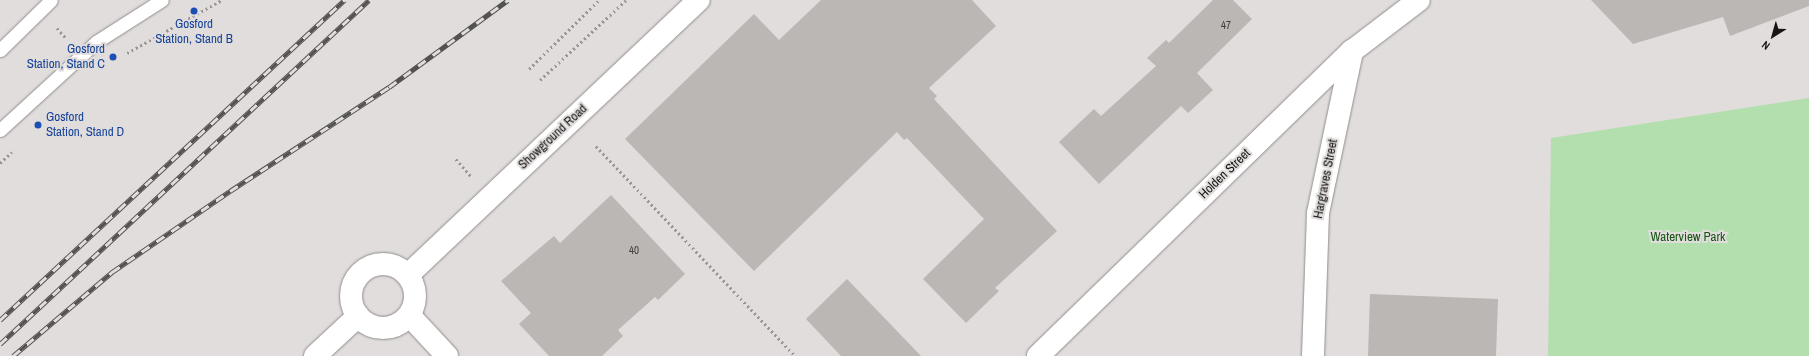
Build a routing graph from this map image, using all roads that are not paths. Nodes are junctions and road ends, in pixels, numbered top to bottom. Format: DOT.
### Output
graph roads {
  1 [pos="51,0"];
  2 [pos="162,0"];
  3 [pos="699,0"];
  4 [pos="1419,0"];
  5 [pos="0,50"];
  6 [pos="1352,51"];
  7 [pos="0,130"];
  8 [pos="408,275"];
  9 [pos="409,315"];
  10 [pos="358,316"];
  11 [pos="315,356"];
  12 [pos="448,356"];
  13 [pos="1038,356"];
  14 [pos="1313,356"];
  1 -- 5 [label="lane"];
  2 -- 7 [label="lane"];
  3 -- 8 [label="street, Showground Road"];
  4 -- 6 [label="street, Holden Street"];
  6 -- 13 [label="street, Holden Street"];
  6 -- 14 [label="street, Hargraves Street"];
  8 -- 9 [label="street"];
  8 -- 10 [label="street"];
  9 -- 10 [label="street"];
  9 -- 12 [label="street"];
  10 -- 11 [label="street"];
}
